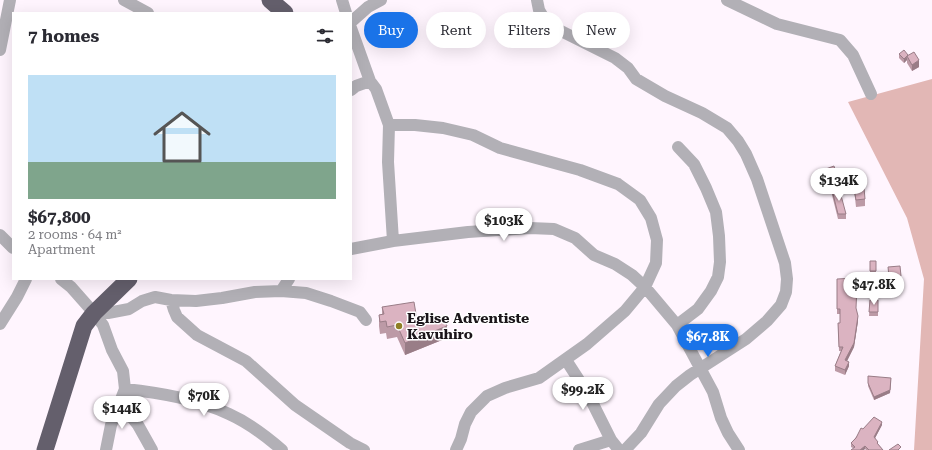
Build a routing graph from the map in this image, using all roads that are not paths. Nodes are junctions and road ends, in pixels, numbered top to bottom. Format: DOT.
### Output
graph roads {
  1 [pos="10,0"];
  2 [pos="124,0"];
  3 [pos="270,0"];
  4 [pos="342,0"];
  5 [pos="381,0"];
  6 [pos="537,0"];
  7 [pos="727,0"];
  8 [pos="146,12"];
  9 [pos="284,12"];
  10 [pos="346,12"];
  11 [pos="352,21"];
  12 [pos="6,28"];
  13 [pos="352,31"];
  14 [pos="0,50"];
  15 [pos="370,81"];
  16 [pos="352,89"];
  17 [pos="871,94"];
  18 [pos="389,126"];
  19 [pos="678,147"];
  20 [pos="0,235"];
  21 [pos="393,241"];
  22 [pos="12,247"];
  23 [pos="352,249"];
  24 [pos="26,280"];
  25 [pos="62,280"];
  26 [pos="128,280"];
  27 [pos="288,280"];
  28 [pos="645,287"];
  29 [pos="281,291"];
  30 [pos="171,300"];
  31 [pos="94,312"];
  32 [pos="366,320"];
  33 [pos="0,324"];
  34 [pos="677,325"];
  35 [pos="566,360"];
  36 [pos="701,368"];
  37 [pos="125,389"];
  38 [pos="121,404"];
  39 [pos="612,440"];
  40 [pos="45,450"];
  41 [pos="106,450"];
  42 [pos="152,450"];
  43 [pos="282,450"];
  44 [pos="364,450"];
  45 [pos="456,450"];
  46 [pos="579,450"];
  47 [pos="619,450"];
  48 [pos="625,450"];
  49 [pos="739,450"];
  1 -- 12 [label="street"];
  2 -- 8 [label="street"];
  3 -- 9 [label="highway"];
  4 -- 10 [label="street"];
  5 -- 11 [label="street"];
  6 -- 36 [label="street"];
  7 -- 17 [label="street"];
  12 -- 14 [label="street"];
  13 -- 15 [label="street"];
  15 -- 16 [label="street"];
  15 -- 18 [label="street"];
  18 -- 21 [label="street"];
  18 -- 28 [label="street"];
  19 -- 34 [label="street"];
  20 -- 22 [label="street"];
  21 -- 23 [label="street"];
  21 -- 28 [label="street"];
  24 -- 33 [label="street"];
  25 -- 31 [label="street"];
  26 -- 31 [label="highway"];
  27 -- 29 [label="street"];
  28 -- 34 [label="street"];
  28 -- 35 [label="street"];
  29 -- 30 [label="street"];
  29 -- 32 [label="street"];
  30 -- 31 [label="street"];
  30 -- 44 [label="street"];
  31 -- 37 [label="street"];
  31 -- 40 [label="highway"];
  34 -- 36 [label="street"];
  35 -- 39 [label="street"];
  35 -- 45 [label="street"];
  36 -- 48 [label="street"];
  36 -- 49 [label="street"];
  37 -- 38 [label="street"];
  37 -- 43 [label="street"];
  38 -- 41 [label="street"];
  38 -- 42 [label="street"];
  39 -- 46 [label="street"];
  39 -- 47 [label="street"];
}
